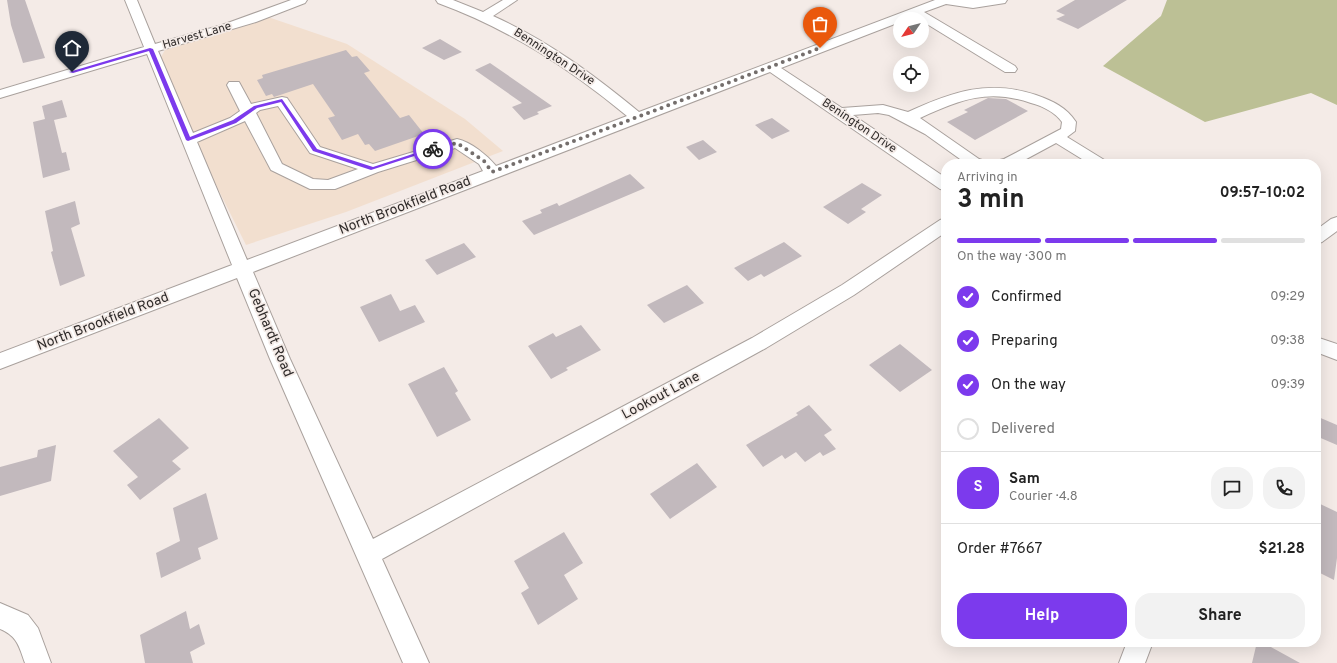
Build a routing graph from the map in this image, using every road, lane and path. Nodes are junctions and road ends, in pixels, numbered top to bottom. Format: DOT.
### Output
graph roads {
  1 [pos="131,0"];
  2 [pos="301,0"];
  3 [pos="442,0"];
  4 [pos="511,0"];
  5 [pos="945,0"];
  6 [pos="1001,0"];
  7 [pos="915,12"];
  8 [pos="485,16"];
  9 [pos="893,20"];
  10 [pos="929,20"];
  11 [pos="150,49"];
  12 [pos="771,67"];
  13 [pos="1010,69"];
  14 [pos="234,85"];
  15 [pos="0,94"];
  16 [pos="248,112"];
  17 [pos="840,113"];
  18 [pos="638,118"];
  19 [pos="908,118"];
  20 [pos="1056,137"];
  21 [pos="188,140"];
  22 [pos="970,159"];
  23 [pos="1015,159"];
  24 [pos="1093,159"];
  25 [pos="373,169"];
  26 [pos="492,172"];
  27 [pos="941,182"];
  28 [pos="1337,223"];
  29 [pos="941,227"];
  30 [pos="1321,234"];
  31 [pos="242,269"];
  32 [pos="1321,346"];
  33 [pos="1337,352"];
  34 [pos="0,361"];
  35 [pos="368,554"];
  36 [pos="0,616"];
  37 [pos="1138,647"];
  38 [pos="38,663"];
  39 [pos="416,663"];
  40 [pos="1132,663"];
  1 -- 11 [label="street, Gebhardt Road"];
  2 -- 11 [label="street, Harvest Lane"];
  3 -- 8 [label="street, Bennington Drive"];
  4 -- 8 [label="street"];
  5 -- 6 [label="street"];
  5 -- 7 [label="street, North Brookfield Road"];
  8 -- 18 [label="street, Bennington Drive"];
  9 -- 12 [label="street, North Brookfield Road"];
  10 -- 13 [label="street"];
  11 -- 15 [label="street, Harvest Lane"];
  11 -- 21 [label="street, Gebhardt Road"];
  12 -- 17 [label="street, Benington Drive"];
  12 -- 18 [label="street, North Brookfield Road"];
  14 -- 16 [label="street"];
  16 -- 21 [label="street"];
  16 -- 25 [label="street"];
  16 -- 25 [label="street"];
  17 -- 19 [label="street"];
  17 -- 27 [label="street, Benington Drive"];
  18 -- 26 [label="street, North Brookfield Road"];
  19 -- 20 [label="street"];
  19 -- 22 [label="street"];
  20 -- 23 [label="street"];
  20 -- 24 [label="street"];
  21 -- 31 [label="street, Gebhardt Road"];
  25 -- 26 [label="street"];
  26 -- 31 [label="street, North Brookfield Road"];
  28 -- 30 [label="street"];
  29 -- 35 [label="street, Lookout Lane"];
  31 -- 34 [label="street, North Brookfield Road"];
  31 -- 35 [label="street, Gebhardt Road"];
  32 -- 33 [label="street"];
  35 -- 39 [label="street, Gebhardt Road"];
  36 -- 38 [label="street"];
  37 -- 40 [label="street"];
}
